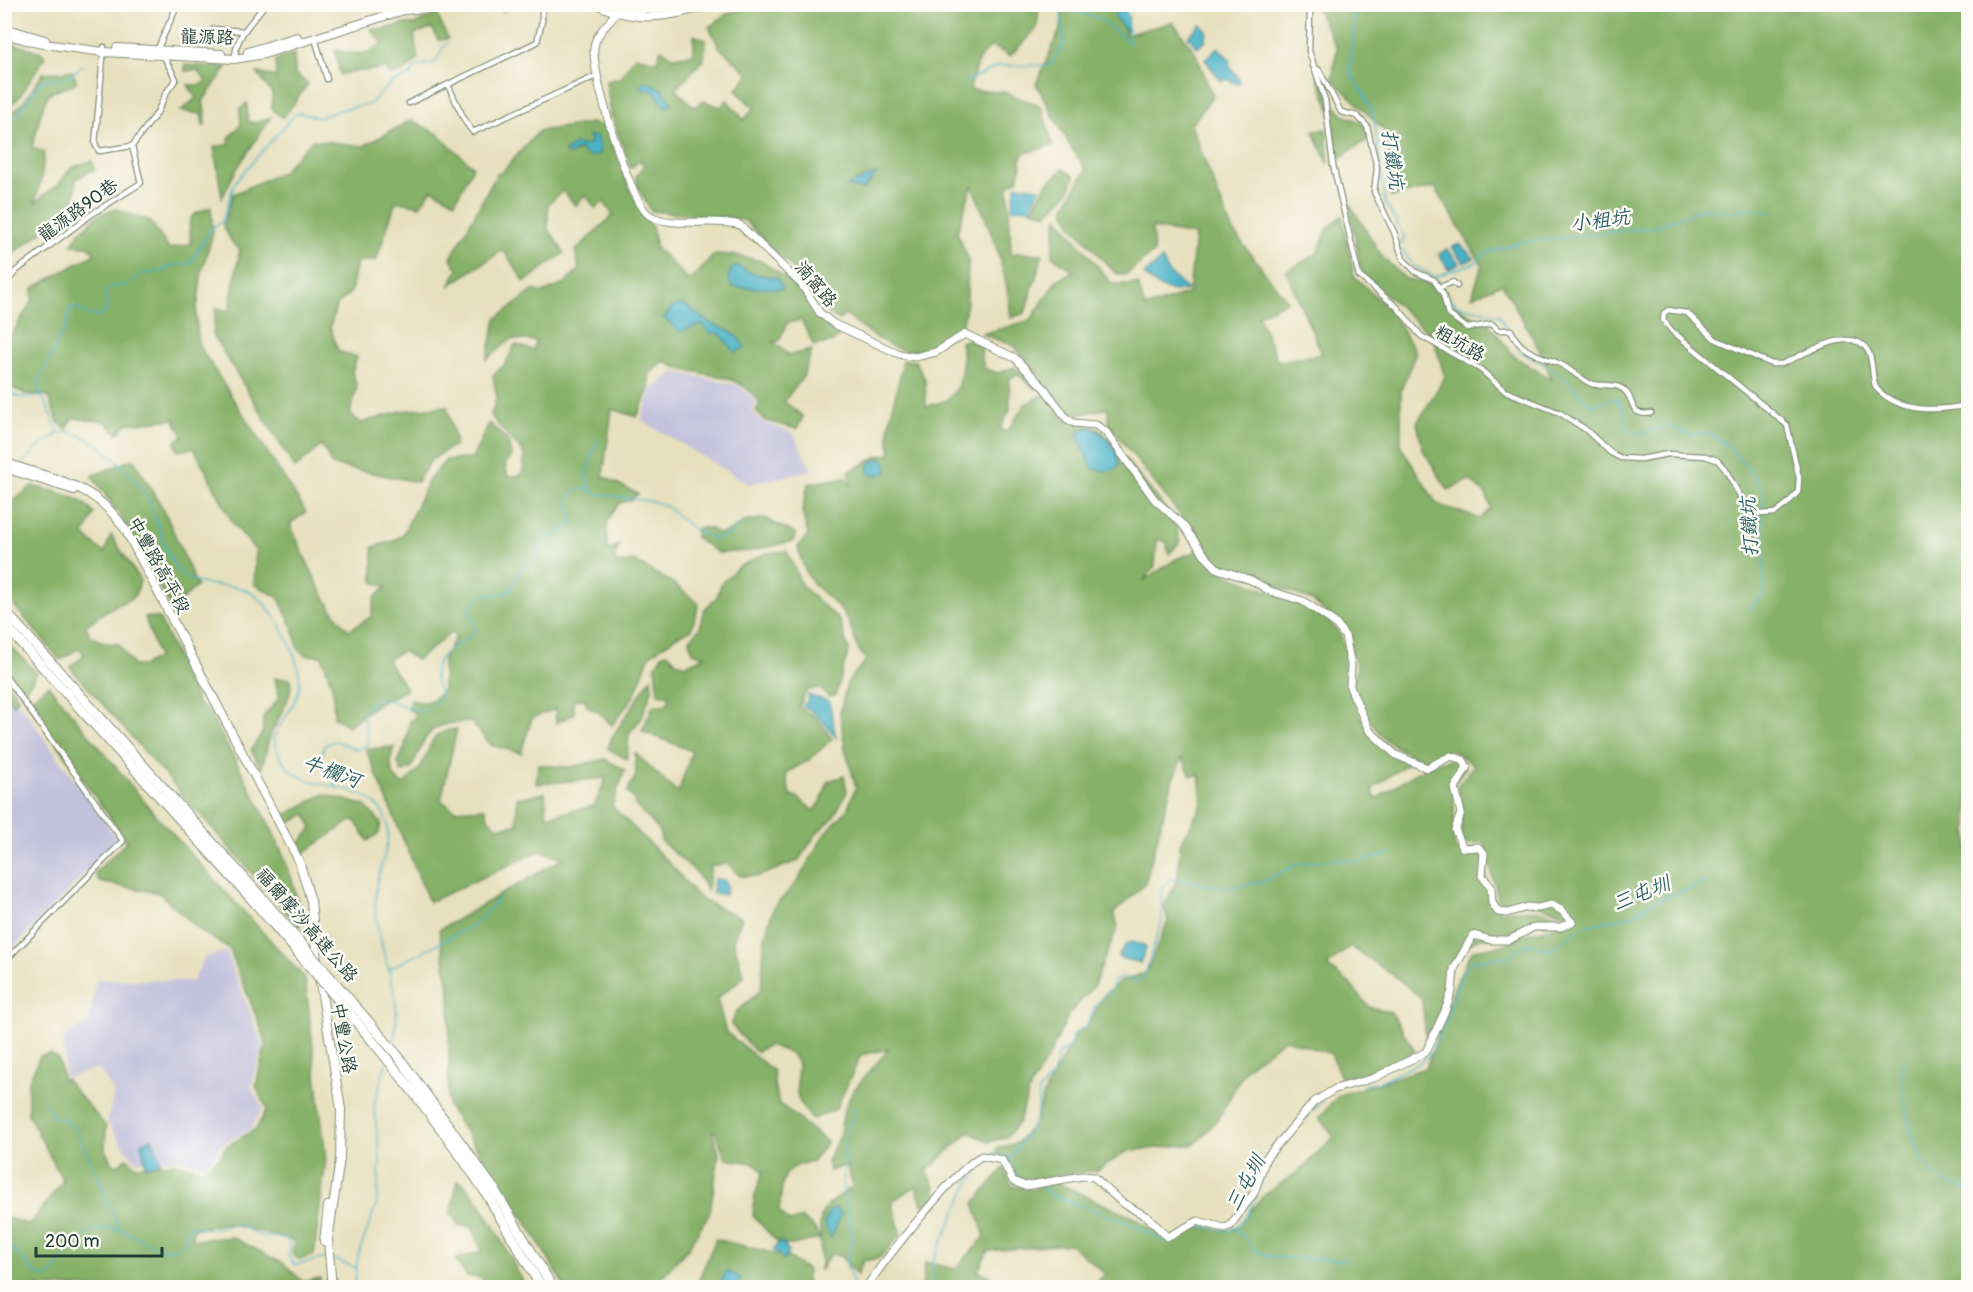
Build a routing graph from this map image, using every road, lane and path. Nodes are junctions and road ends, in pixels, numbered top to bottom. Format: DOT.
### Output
graph roads {
  1 [pos="178,4"];
  2 [pos="265,4"];
  3 [pos="405,4"];
  4 [pos="474,4"];
  5 [pos="542,4"];
  6 [pos="596,4"];
  7 [pos="693,4"];
  8 [pos="713,4"];
  9 [pos="1307,4"];
  10 [pos="421,8"];
  11 [pos="615,9"];
  12 [pos="4,28"];
  13 [pos="214,29"];
  14 [pos="244,31"];
  15 [pos="4,34"];
  16 [pos="315,37"];
  17 [pos="104,49"];
  18 [pos="159,55"];
  19 [pos="235,56"];
  20 [pos="1311,64"];
  21 [pos="596,76"];
  22 [pos="327,79"];
  23 [pos="448,85"];
  24 [pos="409,104"];
  25 [pos="132,146"];
  26 [pos="4,286"];
  27 [pos="1457,286"];
  28 [pos="1440,287"];
  29 [pos="1968,405"];
  30 [pos="1651,413"];
  31 [pos="4,462"];
  32 [pos="4,467"];
  33 [pos="26,473"];
  34 [pos="4,610"];
  35 [pos="4,624"];
  36 [pos="4,674"];
  37 [pos="200,677"];
  38 [pos="259,901"];
  39 [pos="4,962"];
  40 [pos="490,1191"];
  41 [pos="327,1259"];
  42 [pos="327,1287"];
  43 [pos="332,1287"];
  44 [pos="542,1287"];
  45 [pos="553,1287"];
  46 [pos="866,1287"];
  1 -- 18 [label="street"];
  2 -- 14 [label="street"];
  3 -- 19 [label="main road, 龍源路"];
  4 -- 10 [label="main road"];
  5 -- 23 [label="street"];
  6 -- 11 [label="main road"];
  7 -- 11 [label="main road"];
  8 -- 11 [label="main road"];
  9 -- 20 [label="street, 粗坑路"];
  10 -- 16 [label="main road"];
  11 -- 21 [label="street, 湳窩路"];
  12 -- 17 [label="main road"];
  13 -- 14 [label="street"];
  14 -- 19 [label="street"];
  15 -- 17 [label="main road"];
  16 -- 19 [label="main road"];
  16 -- 22 [label="street"];
  17 -- 18 [label="main road"];
  17 -- 25 [label="street, 龍源路90巷"];
  18 -- 19 [label="main road"];
  18 -- 25 [label="street"];
  20 -- 28 [label="street"];
  20 -- 29 [label="street, 粗坑路"];
  21 -- 23 [label="street"];
  21 -- 46 [label="street, 湳窩路"];
  23 -- 24 [label="street"];
  25 -- 26 [label="street, 龍源路90巷"];
  27 -- 28 [label="street"];
  28 -- 30 [label="street"];
  31 -- 33 [label="main road, 中豐路高平段"];
  32 -- 33 [label="main road, 中豐路高平段"];
  33 -- 37 [label="main road, 中豐路高平段"];
  34 -- 38 [label="highway, 福爾摩沙高速公路"];
  35 -- 38 [label="highway, 福爾摩沙高速公路"];
  36 -- 39 [label="street"];
  37 -- 41 [label="main road, 中豐公路"];
  38 -- 40 [label="highway, 福爾摩沙高速公路, bridge"];
  40 -- 44 [label="highway, 福爾摩沙高速公路"];
  40 -- 45 [label="highway, 福爾摩沙高速公路"];
  41 -- 42 [label="main road, 中豐公路"];
  41 -- 43 [label="main road, 中豐公路"];
}
